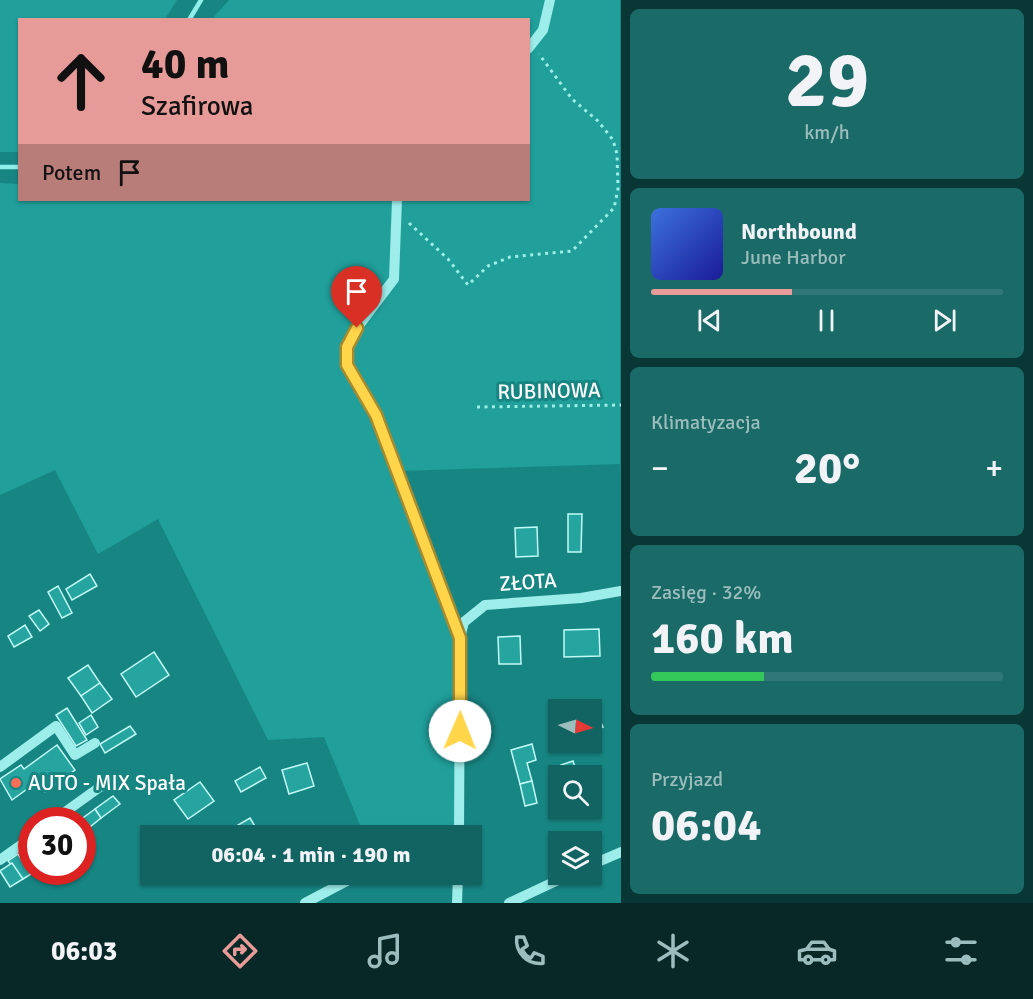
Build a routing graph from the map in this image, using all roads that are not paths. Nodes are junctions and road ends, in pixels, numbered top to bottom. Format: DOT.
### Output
graph roads {
  1 [pos="550,0"];
  2 [pos="533,44"];
  3 [pos="397,201"];
  4 [pos="619,591"];
  5 [pos="460,638"];
  6 [pos="96,743"];
  7 [pos="0,767"];
  8 [pos="104,784"];
  9 [pos="72,807"];
  10 [pos="459,825"];
  11 [pos="18,847"];
  12 [pos="621,852"];
  13 [pos="0,860"];
  14 [pos="602,860"];
  15 [pos="339,885"];
  16 [pos="458,885"];
  17 [pos="548,885"];
  18 [pos="305,903"];
  19 [pos="457,903"];
  20 [pos="509,903"];
  1 -- 2 [label="street"];
  3 -- 5 [label="street"];
  4 -- 5 [label="street, ZŁOTA"];
  5 -- 10 [label="street"];
  6 -- 7 [label="street"];
  8 -- 9 [label="street"];
  11 -- 13 [label="street"];
  12 -- 14 [label="street"];
  15 -- 18 [label="street"];
  16 -- 19 [label="street"];
  17 -- 20 [label="street"];
}
